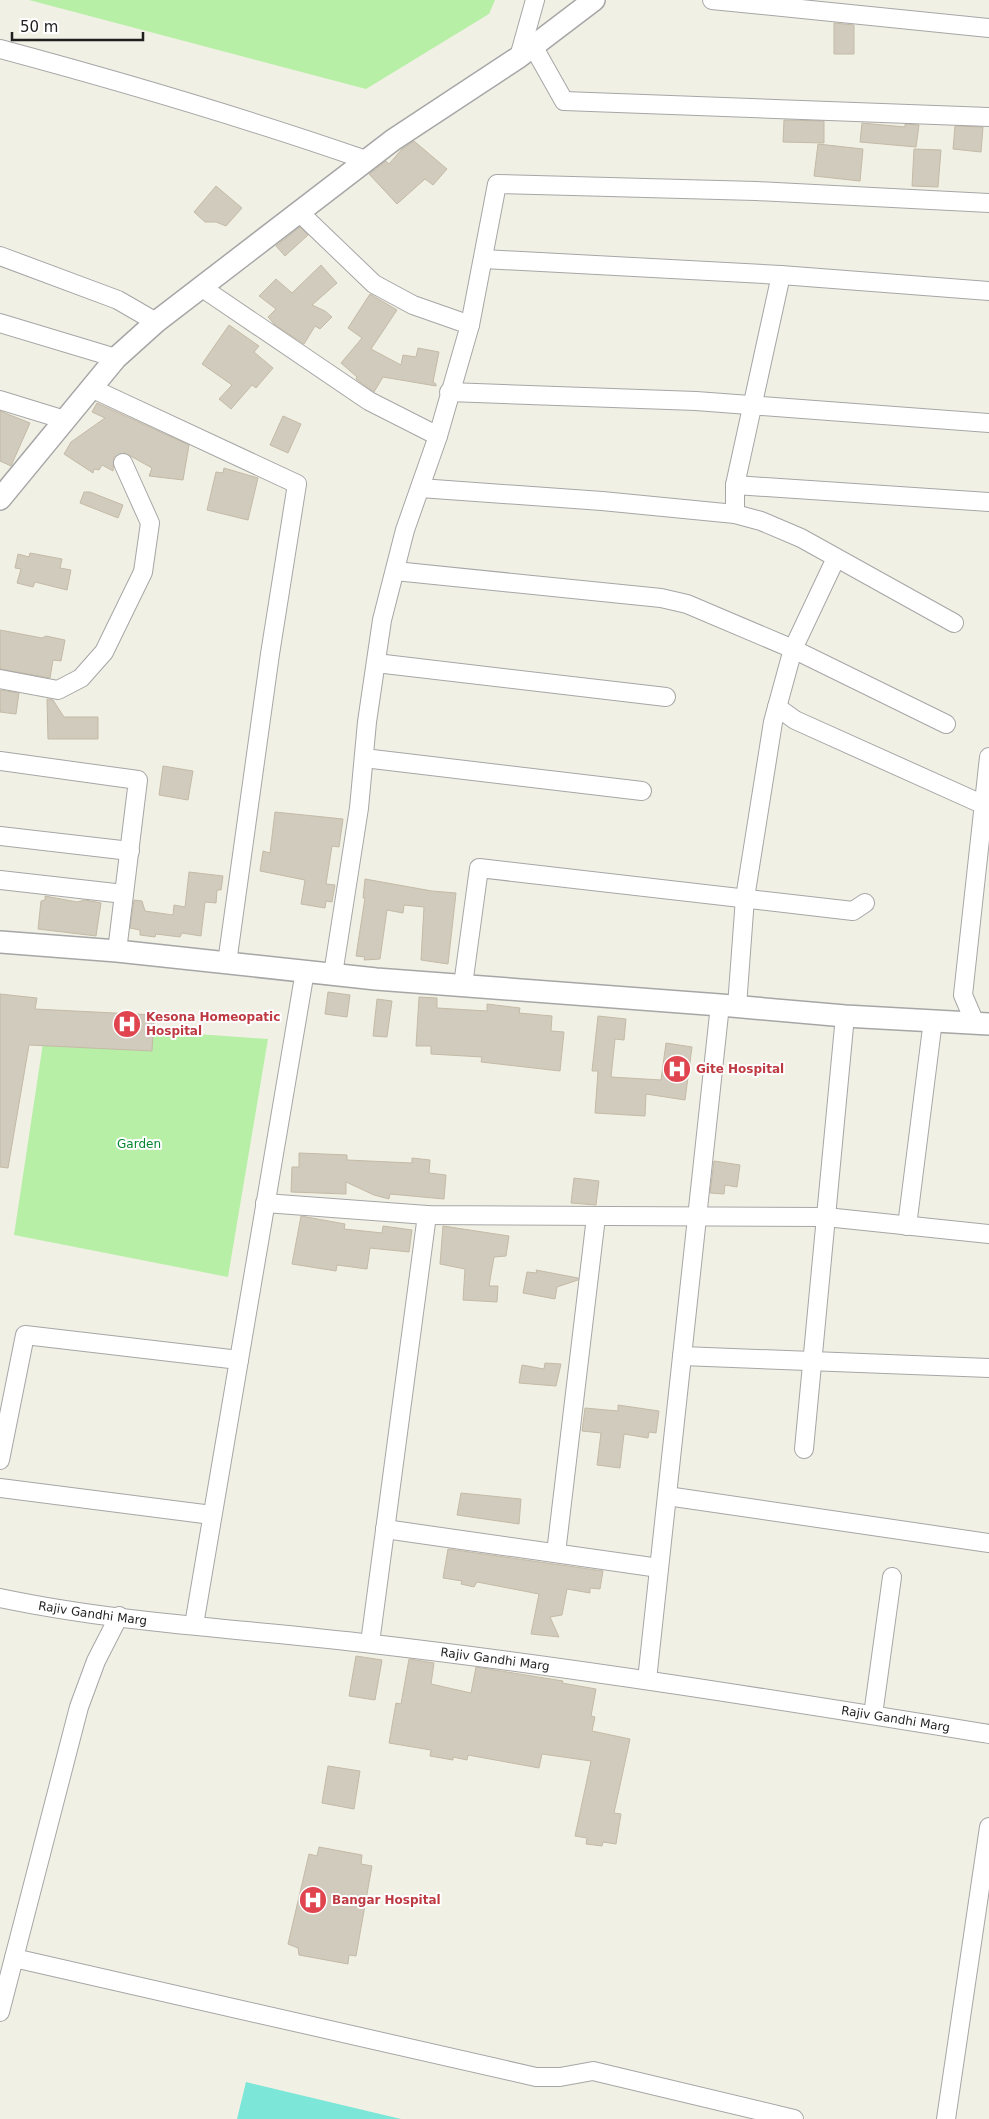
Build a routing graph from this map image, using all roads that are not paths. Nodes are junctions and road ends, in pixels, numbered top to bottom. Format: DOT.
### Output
graph roads {
  1 [pos="536,0"];
  2 [pos="594,0"];
  3 [pos="712,0"];
  4 [pos="989,28"];
  5 [pos="0,49"];
  6 [pos="526,51"];
  7 [pos="989,117"];
  8 [pos="366,160"];
  9 [pos="989,203"];
  10 [pos="299,212"];
  11 [pos="0,256"];
  12 [pos="484,259"];
  13 [pos="781,275"];
  14 [pos="201,288"];
  15 [pos="989,291"];
  16 [pos="156,322"];
  17 [pos="0,323"];
  18 [pos="470,324"];
  19 [pos="116,358"];
  20 [pos="91,388"];
  21 [pos="450,392"];
  22 [pos="0,400"];
  23 [pos="752,406"];
  24 [pos="65,420"];
  25 [pos="989,423"];
  26 [pos="438,436"];
  27 [pos="123,463"];
  28 [pos="735,485"];
  29 [pos="420,488"];
  30 [pos="0,499"];
  31 [pos="989,502"];
  32 [pos="735,514"];
  33 [pos="836,558"];
  34 [pos="395,571"];
  35 [pos="954,623"];
  36 [pos="793,649"];
  37 [pos="376,663"];
  38 [pos="0,679"];
  39 [pos="666,697"];
  40 [pos="777,707"];
  41 [pos="946,724"];
  42 [pos="364,758"];
  43 [pos="989,758"];
  44 [pos="0,761"];
  45 [pos="642,791"];
  46 [pos="984,805"];
  47 [pos="0,836"];
  48 [pos="130,851"];
  49 [pos="0,880"];
  50 [pos="124,894"];
  51 [pos="745,898"];
  52 [pos="865,903"];
  53 [pos="0,942"];
  54 [pos="117,951"];
  55 [pos="226,963"];
  56 [pos="305,971"];
  57 [pos="333,974"];
  58 [pos="463,985"];
  59 [pos="728,1005"];
  60 [pos="845,1016"];
  61 [pos="933,1020"];
  62 [pos="982,1023"];
  63 [pos="265,1203"];
  64 [pos="427,1215"];
  65 [pos="697,1215"];
  66 [pos="596,1217"];
  67 [pos="826,1217"];
  68 [pos="907,1226"];
  69 [pos="989,1234"];
  70 [pos="682,1356"];
  71 [pos="239,1360"];
  72 [pos="812,1361"];
  73 [pos="989,1368"];
  74 [pos="3,1425"];
  75 [pos="804,1449"];
  76 [pos="0,1460"];
  77 [pos="0,1488"];
  78 [pos="667,1496"];
  79 [pos="212,1515"];
  80 [pos="385,1529"];
  81 [pos="989,1543"];
  82 [pos="556,1553"];
  83 [pos="659,1568"];
  84 [pos="892,1577"];
  85 [pos="0,1598"];
  86 [pos="119,1616"];
  87 [pos="194,1625"];
  88 [pos="370,1643"];
  89 [pos="647,1680"];
  90 [pos="873,1715"];
  91 [pos="989,1734"];
  92 [pos="989,1827"];
  93 [pos="982,1919"];
  94 [pos="14,1958"];
  95 [pos="0,2012"];
  96 [pos="794,2119"];
  97 [pos="946,2119"];
  1 -- 6 [label="street"];
  2 -- 6 [label="street"];
  3 -- 4 [label="street"];
  5 -- 8 [label="street"];
  6 -- 7 [label="street"];
  6 -- 8 [label="street"];
  8 -- 10 [label="street"];
  9 -- 12 [label="street"];
  10 -- 14 [label="street"];
  10 -- 18 [label="street"];
  11 -- 16 [label="street"];
  12 -- 13 [label="street"];
  12 -- 18 [label="street"];
  13 -- 15 [label="street"];
  13 -- 23 [label="street"];
  14 -- 16 [label="street"];
  14 -- 26 [label="street"];
  16 -- 19 [label="street"];
  17 -- 19 [label="street"];
  18 -- 21 [label="street"];
  19 -- 20 [label="street"];
  20 -- 24 [label="street"];
  20 -- 55 [label="street"];
  21 -- 23 [label="street"];
  21 -- 26 [label="street"];
  22 -- 24 [label="street"];
  23 -- 25 [label="street"];
  23 -- 28 [label="street"];
  24 -- 30 [label="street"];
  26 -- 29 [label="street"];
  27 -- 38 [label="street"];
  28 -- 31 [label="street"];
  28 -- 32 [label="street"];
  29 -- 32 [label="street"];
  29 -- 34 [label="street"];
  32 -- 33 [label="street"];
  33 -- 35 [label="street"];
  33 -- 36 [label="street"];
  34 -- 36 [label="street"];
  34 -- 37 [label="street"];
  36 -- 40 [label="street"];
  36 -- 41 [label="street"];
  37 -- 39 [label="street"];
  37 -- 42 [label="street"];
  40 -- 46 [label="street"];
  40 -- 51 [label="street"];
  42 -- 45 [label="street"];
  42 -- 57 [label="street"];
  43 -- 46 [label="street"];
  44 -- 48 [label="street"];
  46 -- 62 [label="street"];
  47 -- 48 [label="street"];
  48 -- 50 [label="street"];
  49 -- 50 [label="street"];
  50 -- 54 [label="street"];
  51 -- 52 [label="street"];
  51 -- 58 [label="street"];
  51 -- 59 [label="street"];
  53 -- 54 [label="street"];
  54 -- 55 [label="street"];
  55 -- 56 [label="street"];
  56 -- 57 [label="street"];
  56 -- 63 [label="street"];
  57 -- 58 [label="street"];
  58 -- 59 [label="street"];
  59 -- 60 [label="street"];
  59 -- 65 [label="street"];
  60 -- 61 [label="street"];
  60 -- 67 [label="street"];
  61 -- 62 [label="street"];
  61 -- 68 [label="street"];
  63 -- 64 [label="street"];
  63 -- 71 [label="street"];
  64 -- 66 [label="street"];
  64 -- 80 [label="street"];
  65 -- 66 [label="street"];
  65 -- 67 [label="street"];
  65 -- 70 [label="street"];
  66 -- 82 [label="street"];
  67 -- 68 [label="street"];
  67 -- 72 [label="street"];
  68 -- 69 [label="street"];
  70 -- 72 [label="street"];
  70 -- 78 [label="street"];
  71 -- 74 [label="street"];
  71 -- 79 [label="street"];
  72 -- 73 [label="street"];
  72 -- 75 [label="street"];
  74 -- 76 [label="street"];
  77 -- 79 [label="street"];
  78 -- 81 [label="street"];
  78 -- 83 [label="street"];
  79 -- 87 [label="street"];
  80 -- 82 [label="street"];
  80 -- 88 [label="street"];
  82 -- 83 [label="street"];
  83 -- 89 [label="street"];
  84 -- 90 [label="street"];
  85 -- 86 [label="street, Rajiv Gandhi Marg"];
  86 -- 87 [label="street, Rajiv Gandhi Marg"];
  86 -- 94 [label="street"];
  87 -- 88 [label="street, Rajiv Gandhi Marg"];
  88 -- 89 [label="street, Rajiv Gandhi Marg"];
  89 -- 90 [label="street, Rajiv Gandhi Marg"];
  90 -- 91 [label="street, Rajiv Gandhi Marg"];
  92 -- 93 [label="street"];
  93 -- 97 [label="street"];
  94 -- 95 [label="street"];
  94 -- 96 [label="street"];
}
